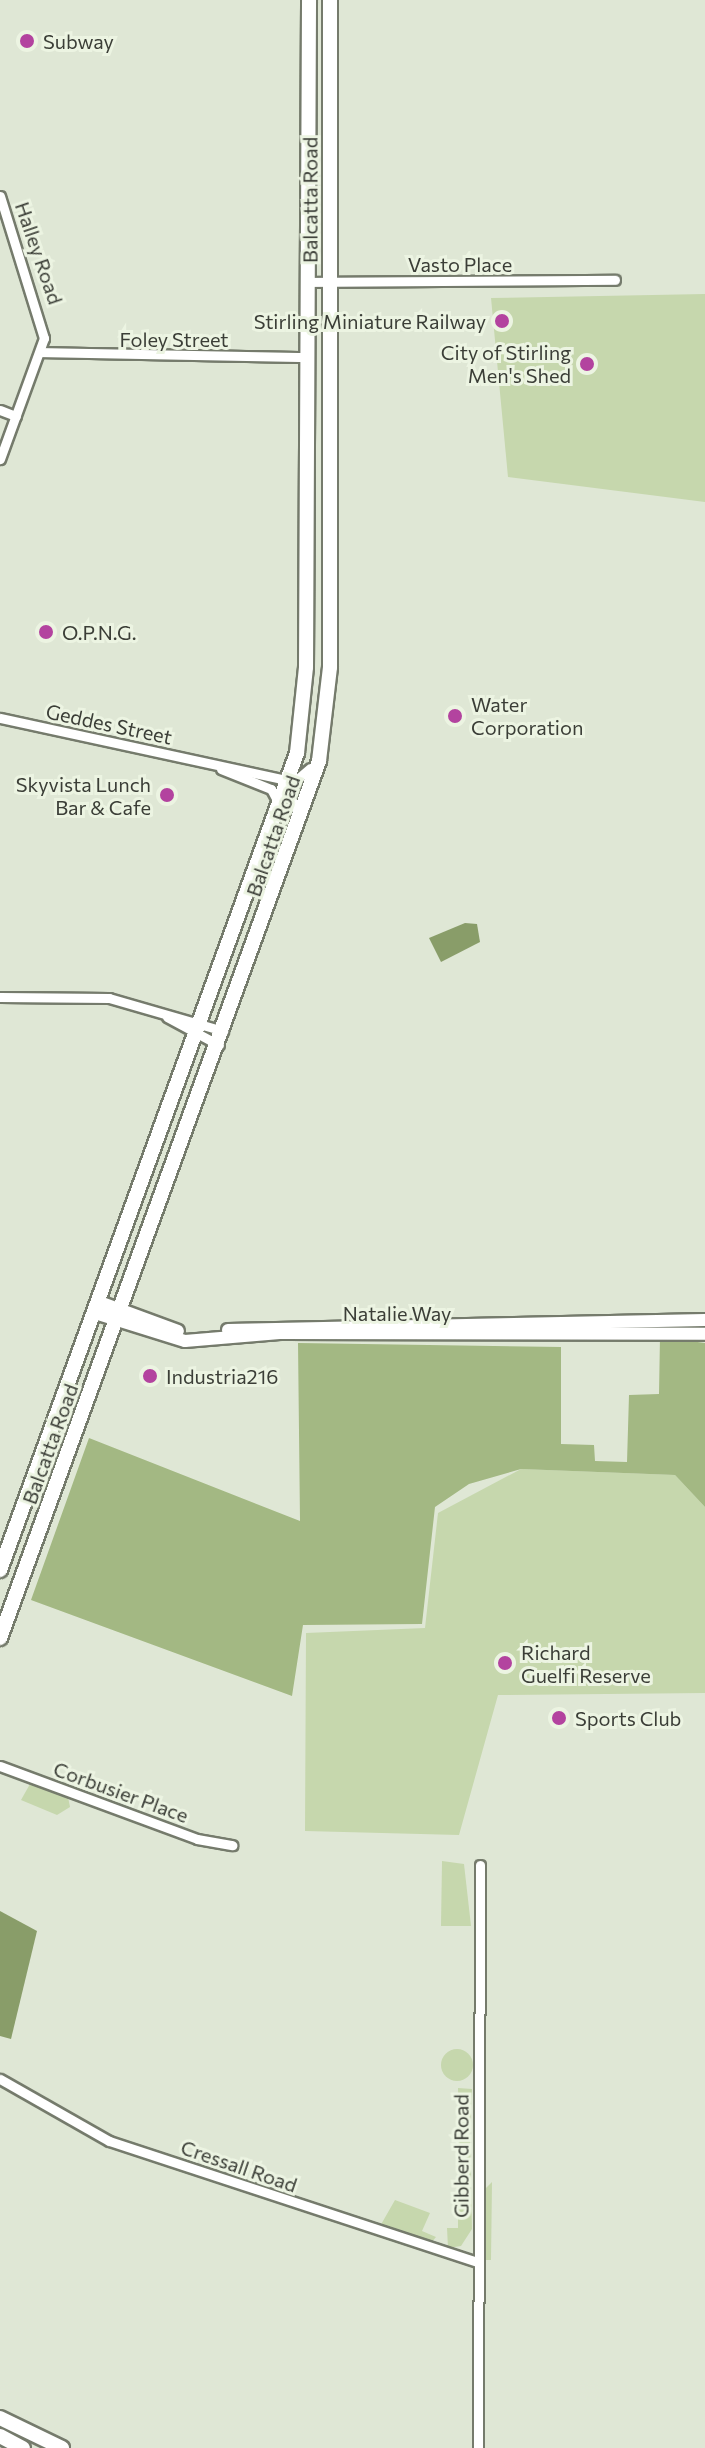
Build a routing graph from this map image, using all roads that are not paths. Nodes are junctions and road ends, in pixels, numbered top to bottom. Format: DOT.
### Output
graph roads {
  1 [pos="309,0"];
  2 [pos="330,0"];
  3 [pos="0,196"];
  4 [pos="615,280"];
  5 [pos="306,282"];
  6 [pos="330,282"];
  7 [pos="41,352"];
  8 [pos="307,357"];
  9 [pos="0,410"];
  10 [pos="16,416"];
  11 [pos="0,459"];
  12 [pos="0,718"];
  13 [pos="322,745"];
  14 [pos="210,765"];
  15 [pos="287,785"];
  16 [pos="271,789"];
  17 [pos="279,815"];
  18 [pos="295,838"];
  19 [pos="0,997"];
  20 [pos="200,1030"];
  21 [pos="222,1038"];
  22 [pos="97,1307"];
  23 [pos="119,1315"];
  24 [pos="705,1320"];
  25 [pos="705,1334"];
  26 [pos="0,1570"];
  27 [pos="3,1619"];
  28 [pos="0,1638"];
  29 [pos="0,1766"];
  30 [pos="232,1845"];
  31 [pos="480,1865"];
  32 [pos="0,2079"];
  33 [pos="478,2262"];
  34 [pos="0,2418"];
  35 [pos="0,2436"];
  36 [pos="23,2448"];
  37 [pos="62,2448"];
  38 [pos="478,2448"];
  1 -- 5 [label="main road, Balcatta Road"];
  2 -- 6 [label="main road, Balcatta Road"];
  3 -- 7 [label="street, Halley Road"];
  4 -- 6 [label="street, Vasto Place"];
  5 -- 6 [label="street, Vasto Place"];
  5 -- 8 [label="main road, Balcatta Road"];
  6 -- 13 [label="main road, Balcatta Road"];
  7 -- 8 [label="street, Foley Street"];
  7 -- 10 [label="street, Halley Road"];
  8 -- 15 [label="main road, Balcatta Road"];
  9 -- 10 [label="street"];
  10 -- 11 [label="street, Halley Road"];
  12 -- 14 [label="street, Geddes Street"];
  13 -- 15 [label="street"];
  13 -- 18 [label="main road, Balcatta Road"];
  14 -- 15 [label="street, Geddes Street"];
  14 -- 16 [label="street, Geddes Street"];
  15 -- 16 [label="street, Geddes Street"];
  15 -- 17 [label="main road, Balcatta Road"];
  15 -- 18 [label="street"];
  16 -- 17 [label="street"];
  17 -- 20 [label="main road, Balcatta Road"];
  18 -- 21 [label="main road, Balcatta Road"];
  19 -- 20 [label="street"];
  20 -- 21 [label="street"];
  20 -- 22 [label="main road, Balcatta Road"];
  21 -- 23 [label="main road, Balcatta Road"];
  22 -- 23 [label="street, Natalie Way"];
  22 -- 26 [label="main road, Balcatta Road"];
  23 -- 24 [label="street, Natalie Way"];
  23 -- 25 [label="street, Natalie Way"];
  23 -- 27 [label="main road, Balcatta Road"];
  27 -- 28 [label="main road, Balcatta Road"];
  29 -- 30 [label="street, Corbusier Place"];
  31 -- 33 [label="street, Gibberd Road"];
  32 -- 33 [label="street, Cressall Road"];
  33 -- 38 [label="street, Gibberd Road"];
  34 -- 37 [label="main road"];
  35 -- 36 [label="main road"];
}
